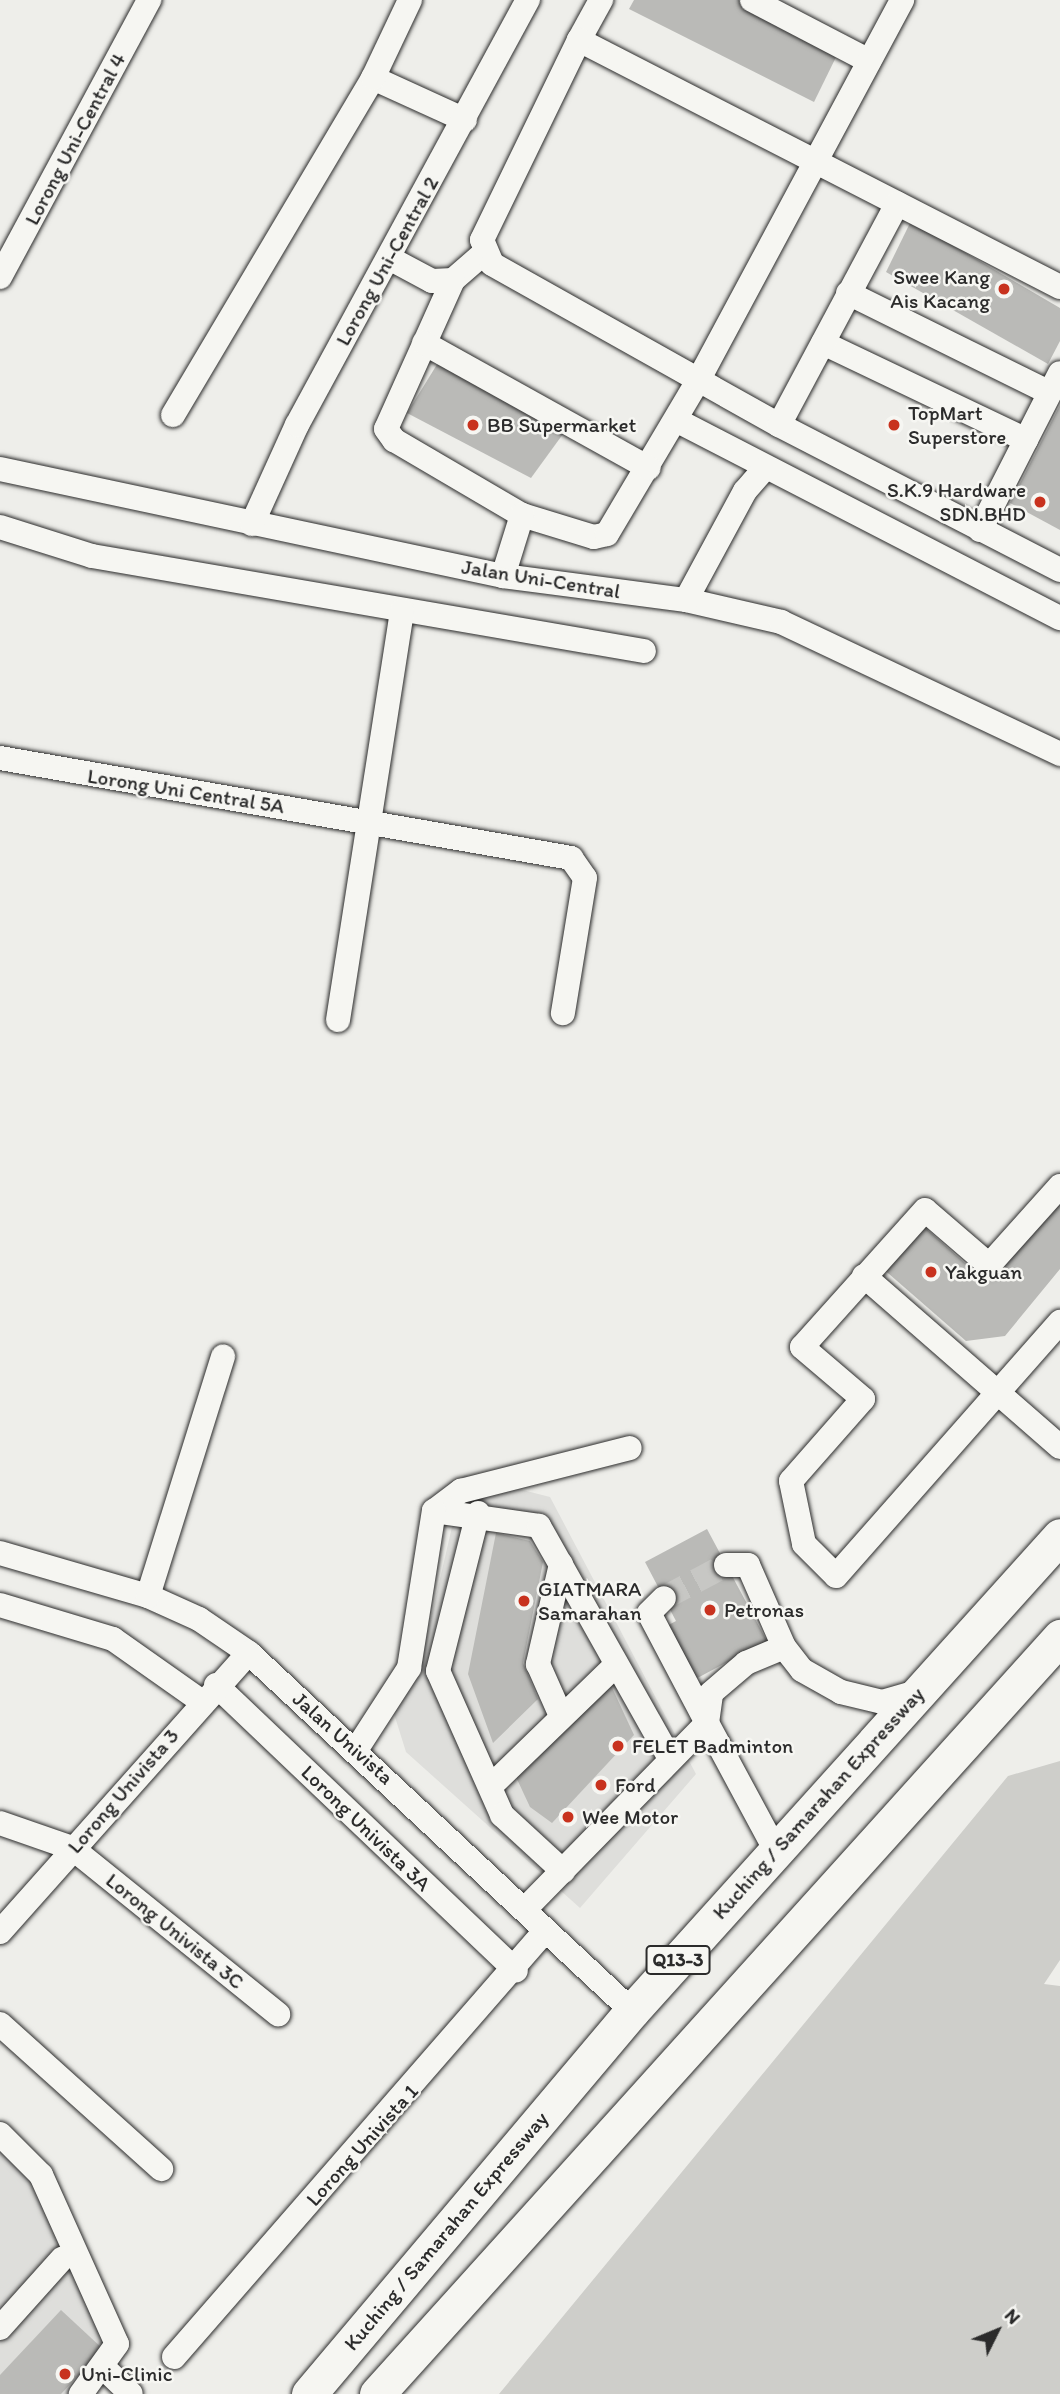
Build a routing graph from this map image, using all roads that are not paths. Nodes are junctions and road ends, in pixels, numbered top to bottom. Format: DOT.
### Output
graph roads {
  1 [pos="149,0"];
  2 [pos="410,0"];
  3 [pos="528,0"];
  4 [pos="601,0"];
  5 [pos="752,0"];
  6 [pos="902,0"];
  7 [pos="783,7"];
  8 [pos="579,40"];
  9 [pos="870,61"];
  10 [pos="373,78"];
  11 [pos="465,121"];
  12 [pos="816,163"];
  13 [pos="897,204"];
  14 [pos="483,254"];
  15 [pos="389,258"];
  16 [pos="0,277"];
  17 [pos="453,280"];
  18 [pos="1060,287"];
  19 [pos="848,293"];
  20 [pos="424,343"];
  21 [pos="823,343"];
  22 [pos="699,379"];
  23 [pos="1055,383"];
  24 [pos="173,415"];
  25 [pos="676,420"];
  26 [pos="779,425"];
  27 [pos="1026,440"];
  28 [pos="649,467"];
  29 [pos="0,469"];
  30 [pos="764,469"];
  31 [pos="522,515"];
  32 [pos="252,524"];
  33 [pos="0,527"];
  34 [pos="980,530"];
  35 [pos="1060,570"];
  36 [pos="503,576"];
  37 [pos="686,600"];
  38 [pos="402,611"];
  39 [pos="1060,618"];
  40 [pos="644,651"];
  41 [pos="1060,754"];
  42 [pos="0,758"];
  43 [pos="372,820"];
  44 [pos="563,1013"];
  45 [pos="338,1020"];
  46 [pos="1060,1186"];
  47 [pos="864,1276"];
  48 [pos="1060,1322"];
  49 [pos="223,1356"];
  50 [pos="997,1393"];
  51 [pos="1060,1447"];
  52 [pos="630,1448"];
  53 [pos="434,1511"];
  54 [pos="478,1513"];
  55 [pos="1060,1536"];
  56 [pos="0,1553"];
  57 [pos="561,1564"];
  58 [pos="726,1565"];
  59 [pos="148,1596"];
  60 [pos="664,1598"];
  61 [pos="0,1605"];
  62 [pos="1060,1637"];
  63 [pos="783,1647"];
  64 [pos="249,1653"];
  65 [pos="616,1665"];
  66 [pos="916,1692"];
  67 [pos="209,1693"];
  68 [pos="561,1716"];
  69 [pos="707,1723"];
  70 [pos="356,1749"];
  71 [pos="669,1757"];
  72 [pos="492,1785"];
  73 [pos="0,1824"];
  74 [pos="72,1848"];
  75 [pos="776,1851"];
  76 [pos="563,1871"];
  77 [pos="526,1909"];
  78 [pos="546,1930"];
  79 [pos="0,1932"];
  80 [pos="516,1971"];
  81 [pos="632,2011"];
  82 [pos="278,2014"];
  83 [pos="0,2024"];
  84 [pos="0,2134"];
  85 [pos="161,2169"];
  86 [pos="62,2259"];
  87 [pos="1,2326"];
  88 [pos="174,2357"];
  89 [pos="104,2368"];
  90 [pos="81,2394"];
  91 [pos="131,2394"];
  92 [pos="309,2394"];
  93 [pos="376,2394"];
  1 -- 16 [label="street, Lorong Uni-Central 4"];
  2 -- 10 [label="street"];
  3 -- 11 [label="street, Lorong Uni-Central 2"];
  4 -- 8 [label="street"];
  5 -- 7 [label="street"];
  6 -- 9 [label="street"];
  7 -- 9 [label="street"];
  8 -- 12 [label="street"];
  8 -- 14 [label="street"];
  9 -- 12 [label="street"];
  10 -- 11 [label="street"];
  10 -- 24 [label="street"];
  11 -- 15 [label="street, Lorong Uni-Central 2"];
  12 -- 13 [label="street"];
  12 -- 22 [label="street"];
  13 -- 18 [label="street"];
  13 -- 19 [label="street"];
  14 -- 17 [label="street"];
  14 -- 22 [label="street"];
  15 -- 17 [label="street"];
  15 -- 32 [label="street, Lorong Uni-Central 2"];
  17 -- 20 [label="street"];
  19 -- 21 [label="street"];
  19 -- 23 [label="street"];
  20 -- 28 [label="street"];
  20 -- 31 [label="street"];
  21 -- 26 [label="street"];
  21 -- 27 [label="street"];
  22 -- 25 [label="street"];
  22 -- 26 [label="street"];
  23 -- 27 [label="street"];
  25 -- 28 [label="street"];
  25 -- 30 [label="street"];
  26 -- 34 [label="street"];
  27 -- 34 [label="street"];
  28 -- 31 [label="street"];
  29 -- 32 [label="street, Jalan Uni-Central"];
  30 -- 37 [label="street"];
  30 -- 39 [label="street"];
  31 -- 36 [label="street"];
  32 -- 36 [label="street, Jalan Uni-Central"];
  33 -- 38 [label="street"];
  34 -- 35 [label="street"];
  36 -- 37 [label="street, Jalan Uni-Central"];
  37 -- 41 [label="street, Jalan Uni-Central"];
  38 -- 40 [label="street"];
  38 -- 43 [label="street"];
  42 -- 43 [label="street, Lorong Uni Central 5A"];
  43 -- 44 [label="street, Lorong Uni Central 5A"];
  43 -- 45 [label="street"];
  46 -- 47 [label="street"];
  47 -- 50 [label="street"];
  47 -- 50 [label="street"];
  48 -- 50 [label="street"];
  49 -- 59 [label="street"];
  50 -- 51 [label="street"];
  52 -- 53 [label="street"];
  53 -- 54 [label="street"];
  53 -- 70 [label="street"];
  54 -- 57 [label="street"];
  54 -- 72 [label="street"];
  55 -- 66 [label="highway, Kuching / Samarahan Expressway / Q13-3"];
  56 -- 59 [label="street, Jalan Univista"];
  57 -- 65 [label="street"];
  57 -- 68 [label="street"];
  58 -- 63 [label="street"];
  59 -- 64 [label="street, Jalan Univista"];
  60 -- 69 [label="street"];
  61 -- 67 [label="street, Lorong Univista 3A"];
  62 -- 93 [label="highway"];
  63 -- 66 [label="street"];
  63 -- 69 [label="street"];
  64 -- 67 [label="street, Lorong Univista 3"];
  64 -- 70 [label="street, Jalan Univista"];
  65 -- 68 [label="street"];
  65 -- 71 [label="street"];
  66 -- 75 [label="highway, Kuching / Samarahan Expressway / Q13-3"];
  67 -- 74 [label="street, Lorong Univista 3"];
  67 -- 80 [label="street, Lorong Univista 3A"];
  68 -- 72 [label="street"];
  69 -- 71 [label="street"];
  69 -- 75 [label="street"];
  70 -- 77 [label="street, Jalan Univista"];
  71 -- 76 [label="street"];
  72 -- 76 [label="street"];
  73 -- 74 [label="street"];
  74 -- 79 [label="street, Lorong Univista 3"];
  74 -- 82 [label="street, Lorong Univista 3C"];
  75 -- 81 [label="highway, Kuching / Samarahan Expressway / Q13-3"];
  76 -- 77 [label="street"];
  77 -- 78 [label="street, Jalan Univista"];
  78 -- 80 [label="street, Lorong Univista 1"];
  78 -- 81 [label="street, Jalan Univista"];
  80 -- 88 [label="street, Lorong Univista 1"];
  81 -- 92 [label="highway, Kuching / Samarahan Expressway / Q13-3"];
  83 -- 85 [label="street"];
  84 -- 89 [label="street"];
  86 -- 87 [label="street"];
  89 -- 90 [label="street"];
  89 -- 91 [label="street"];
}
